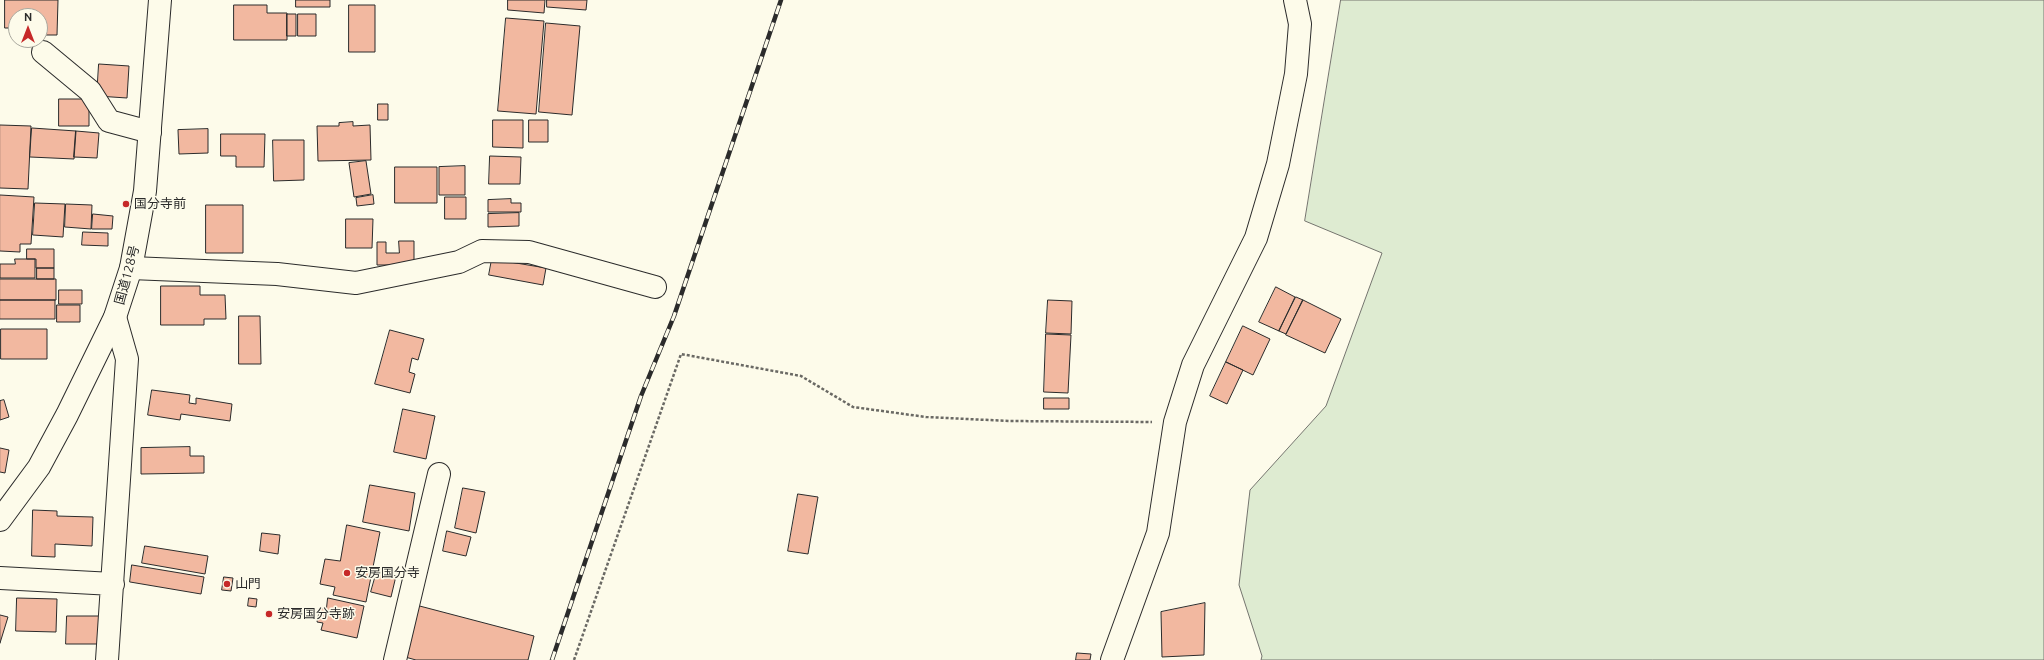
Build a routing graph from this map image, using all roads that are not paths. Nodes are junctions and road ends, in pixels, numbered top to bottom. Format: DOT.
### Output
graph roads {
  1 [pos="160,0"];
  2 [pos="1295,0"];
  3 [pos="43,52"];
  4 [pos="150,132"];
  5 [pos="131,268"];
  6 [pos="655,287"];
  7 [pos="116,317"];
  8 [pos="439,474"];
  9 [pos="0,520"];
  10 [pos="0,578"];
  11 [pos="113,584"];
  12 [pos="107,660"];
  13 [pos="395,660"];
  14 [pos="1112,660"];
  1 -- 4 [label="main road, 国道128号"];
  2 -- 14 [label="main road"];
  3 -- 4 [label="main road"];
  4 -- 5 [label="main road, 国道128号"];
  5 -- 6 [label="main road"];
  5 -- 7 [label="main road, 国道128号"];
  7 -- 9 [label="main road, 国道128号"];
  7 -- 11 [label="main road"];
  8 -- 13 [label="main road"];
  10 -- 11 [label="main road"];
  11 -- 12 [label="main road"];
}
